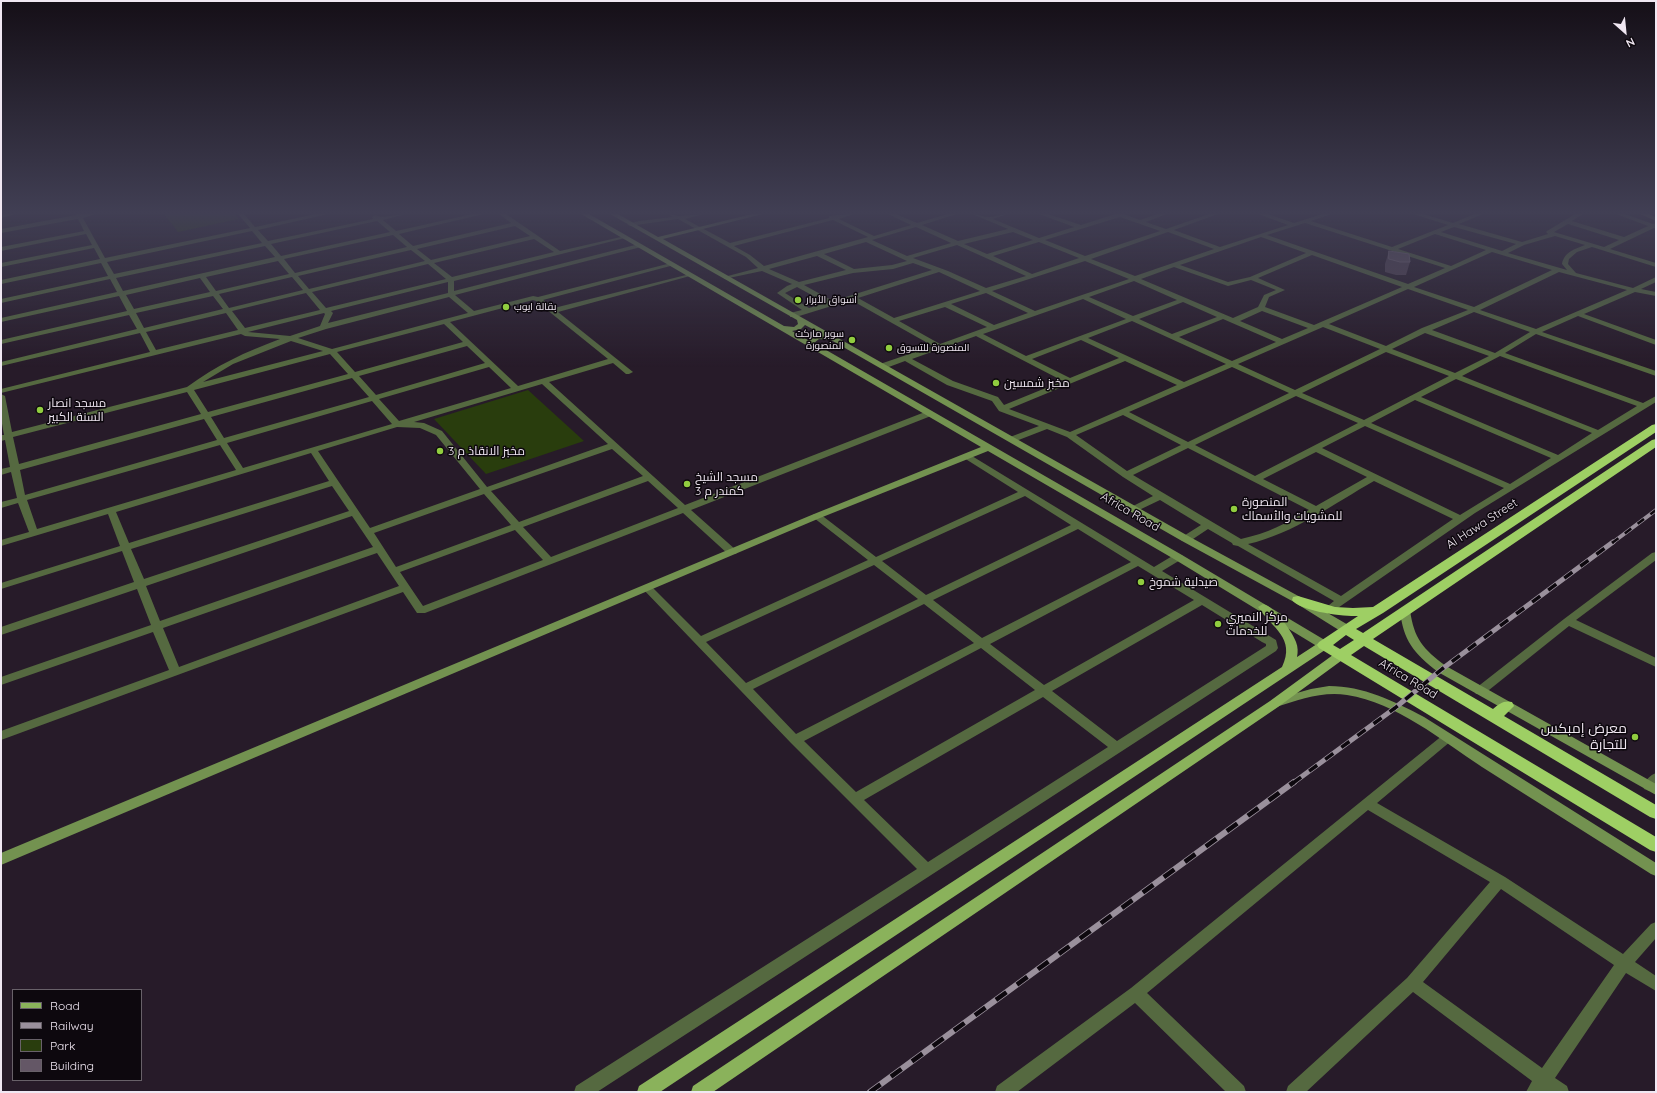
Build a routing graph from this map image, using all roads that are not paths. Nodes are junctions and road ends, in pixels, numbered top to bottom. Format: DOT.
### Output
graph roads {
  1 [pos="84,265"];
  2 [pos="105,265"];
  3 [pos="147,265"];
  4 [pos="249,265"];
  5 [pos="285,265"];
  6 [pos="333,265"];
  7 [pos="416,265"];
  8 [pos="433,265"];
  9 [pos="511,265"];
  10 [pos="566,265"];
  11 [pos="670,265"];
  12 [pos="703,265"];
  13 [pos="759,265"];
  14 [pos="774,265"];
  15 [pos="841,265"];
  16 [pos="898,265"];
  17 [pos="924,265"];
  18 [pos="1007,265"];
  19 [pos="1066,265"];
  20 [pos="1100,265"];
  21 [pos="1173,265"];
  22 [pos="1283,265"];
  23 [pos="1346,265"];
  24 [pos="1442,265"];
  25 [pos="1458,265"];
  26 [pos="1542,265"];
  27 [pos="1566,265"];
  28 [pos="762,268"];
  29 [pos="1451,268"];
  30 [pos="938,270"];
  31 [pos="1558,270"];
  32 [pos="853,271"];
  33 [pos="293,274"];
  34 [pos="688,275"];
  35 [pos="1574,275"];
  36 [pos="202,276"];
  37 [pos="1032,276"];
  38 [pos="112,277"];
  39 [pos="726,278"];
  40 [pos="1134,278"];
  41 [pos="1252,278"];
  42 [pos="1656,279"];
  43 [pos="451,280"];
  44 [pos="1,282"];
  45 [pos="798,284"];
  46 [pos="1408,287"];
  47 [pos="1634,290"];
  48 [pos="307,291"];
  49 [pos="985,291"];
  50 [pos="214,292"];
  51 [pos="121,293"];
  52 [pos="1656,294"];
  53 [pos="451,295"];
  54 [pos="1082,296"];
  55 [pos="852,298"];
  56 [pos="538,299"];
  57 [pos="1183,300"];
  58 [pos="1,301"];
  59 [pos="832,304"];
  60 [pos="945,304"];
  61 [pos="1262,308"];
  62 [pos="228,310"];
  63 [pos="1474,310"];
  64 [pos="325,311"];
  65 [pos="553,311"];
  66 [pos="808,311"];
  67 [pos="131,312"];
  68 [pos="1033,313"];
  69 [pos="473,314"];
  70 [pos="1579,314"];
  71 [pos="797,317"];
  72 [pos="1222,317"];
  73 [pos="1132,319"];
  74 [pos="1,320"];
  75 [pos="446,321"];
  76 [pos="893,321"];
  77 [pos="1233,321"];
  78 [pos="1323,324"];
  79 [pos="323,327"];
  80 [pos="992,327"];
  81 [pos="779,328"];
  82 [pos="1314,328"];
  83 [pos="142,330"];
  84 [pos="1425,330"];
  85 [pos="244,331"];
  86 [pos="1535,332"];
  87 [pos="976,333"];
  88 [pos="1172,337"];
  89 [pos="290,338"];
  90 [pos="1082,338"];
  91 [pos="835,339"];
  92 [pos="1,342"];
  93 [pos="1282,342"];
  94 [pos="1656,342"];
  95 [pos="469,343"];
  96 [pos="809,345"];
  97 [pos="938,346"];
  98 [pos="1386,350"];
  99 [pos="332,351"];
  100 [pos="154,353"];
  101 [pos="1498,355"];
  102 [pos="905,358"];
  103 [pos="1027,358"];
  104 [pos="1125,358"];
  105 [pos="614,360"];
  106 [pos="1,364"];
  107 [pos="492,364"];
  108 [pos="1232,364"];
  109 [pos="883,366"];
  110 [pos="629,372"];
  111 [pos="1656,374"];
  112 [pos="354,375"];
  113 [pos="1456,377"];
  114 [pos="543,381"];
  115 [pos="1069,381"];
  116 [pos="1184,386"];
  117 [pos="189,389"];
  118 [pos="517,389"];
  119 [pos="1,391"];
  120 [pos="1296,394"];
  121 [pos="1,396"];
  122 [pos="373,398"];
  123 [pos="1416,398"];
  124 [pos="1656,398"];
  125 [pos="1644,406"];
  126 [pos="1002,409"];
  127 [pos="1123,412"];
  128 [pos="928,414"];
  129 [pos="206,416"];
  130 [pos="1364,424"];
  131 [pos="398,425"];
  132 [pos="1045,427"];
  133 [pos="1656,427"];
  134 [pos="1599,433"];
  135 [pos="1070,435"];
  136 [pos="5,437"];
  137 [pos="1013,439"];
  138 [pos="222,442"];
  139 [pos="1656,442"];
  140 [pos="1188,444"];
  141 [pos="614,445"];
  142 [pos="987,448"];
  143 [pos="1317,449"];
  144 [pos="313,450"];
  145 [pos="967,456"];
  146 [pos="1558,458"];
  147 [pos="15,468"];
  148 [pos="242,471"];
  149 [pos="1,472"];
  150 [pos="1126,475"];
  151 [pos="1374,477"];
  152 [pos="649,478"];
  153 [pos="1256,480"];
  154 [pos="334,482"];
  155 [pos="1510,487"];
  156 [pos="485,490"];
  157 [pos="1026,492"];
  158 [pos="1160,496"];
  159 [pos="23,499"];
  160 [pos="1,505"];
  161 [pos="684,509"];
  162 [pos="1134,509"];
  163 [pos="110,510"];
  164 [pos="1316,510"];
  165 [pos="354,512"];
  166 [pos="817,516"];
  167 [pos="1460,519"];
  168 [pos="1078,525"];
  169 [pos="517,526"];
  170 [pos="1208,526"];
  171 [pos="367,532"];
  172 [pos="34,533"];
  173 [pos="1186,539"];
  174 [pos="1237,542"];
  175 [pos="1,543"];
  176 [pos="125,546"];
  177 [pos="378,549"];
  178 [pos="732,552"];
  179 [pos="1656,555"];
  180 [pos="1178,557"];
  181 [pos="875,560"];
  182 [pos="549,561"];
  183 [pos="1138,562"];
  184 [pos="394,570"];
  185 [pos="1155,571"];
  186 [pos="140,585"];
  187 [pos="1,586"];
  188 [pos="405,588"];
  189 [pos="647,588"];
  190 [pos="925,600"];
  191 [pos="1202,600"];
  192 [pos="1298,600"];
  193 [pos="1341,600"];
  194 [pos="1263,607"];
  195 [pos="1328,610"];
  196 [pos="1378,610"];
  197 [pos="1405,610"];
  198 [pos="1568,621"];
  199 [pos="157,626"];
  200 [pos="1346,629"];
  201 [pos="1,631"];
  202 [pos="1364,639"];
  203 [pos="700,641"];
  204 [pos="980,642"];
  205 [pos="1324,645"];
  206 [pos="1341,655"];
  207 [pos="1656,663"];
  208 [pos="1286,671"];
  209 [pos="175,672"];
  210 [pos="1,681"];
  211 [pos="745,688"];
  212 [pos="1043,691"];
  213 [pos="1480,691"];
  214 [pos="1274,704"];
  215 [pos="1507,706"];
  216 [pos="1494,716"];
  217 [pos="1,736"];
  218 [pos="1447,738"];
  219 [pos="795,740"];
  220 [pos="1116,747"];
  221 [pos="1654,784"];
  222 [pos="856,798"];
  223 [pos="1368,804"];
  224 [pos="1656,813"];
  225 [pos="1656,845"];
  226 [pos="1,859"];
  227 [pos="927,870"];
  228 [pos="1656,870"];
  229 [pos="1500,881"];
  230 [pos="1656,928"];
  231 [pos="1625,962"];
  232 [pos="1412,983"];
  233 [pos="1656,984"];
  234 [pos="1136,993"];
  235 [pos="1544,1080"];
  236 [pos="582,1092"];
  237 [pos="645,1092"];
  238 [pos="699,1092"];
  239 [pos="1003,1092"];
  240 [pos="1238,1092"];
  241 [pos="1294,1092"];
  242 [pos="1534,1092"];
  243 [pos="1561,1092"];
  1 -- 44 [label="street"];
  2 -- 38 [label="street"];
  3 -- 38 [label="street"];
  4 -- 36 [label="street"];
  5 -- 33 [label="street"];
  6 -- 33 [label="street"];
  7 -- 48 [label="street"];
  8 -- 43 [label="street"];
  9 -- 43 [label="street"];
  10 -- 53 [label="street"];
  11 -- 34 [label="street, Africa Road"];
  11 -- 56 [label="street"];
  12 -- 39 [label="street, Africa Road"];
  13 -- 28 [label="street"];
  14 -- 28 [label="street"];
  15 -- 32 [label="street"];
  16 -- 32 [label="street"];
  17 -- 30 [label="street"];
  18 -- 37 [label="street"];
  19 -- 37 [label="street"];
  20 -- 40 [label="street"];
  21 -- 40 [label="street"];
  21 -- 41 [label="street"];
  22 -- 41 [label="street"];
  23 -- 46 [label="street"];
  24 -- 29 [label="street"];
  25 -- 29 [label="street"];
  26 -- 31 [label="street"];
  27 -- 35 [label="street"];
  28 -- 39 [label="street"];
  28 -- 45 [label="street"];
  29 -- 46 [label="street"];
  30 -- 49 [label="street"];
  30 -- 55 [label="street"];
  31 -- 35 [label="street"];
  31 -- 63 [label="street"];
  32 -- 45 [label="street"];
  33 -- 48 [label="street"];
  33 -- 50 [label="street"];
  34 -- 65 [label="street"];
  34 -- 81 [label="street, Africa Road"];
  35 -- 47 [label="street"];
  36 -- 50 [label="street"];
  36 -- 51 [label="street"];
  37 -- 49 [label="street"];
  38 -- 51 [label="street"];
  38 -- 58 [label="street"];
  39 -- 71 [label="street, Africa Road"];
  40 -- 54 [label="street"];
  40 -- 57 [label="street"];
  41 -- 61 [label="street"];
  42 -- 47 [label="street"];
  43 -- 53 [label="street"];
  43 -- 64 [label="street"];
  45 -- 59 [label="street"];
  45 -- 66 [label="street"];
  46 -- 63 [label="street"];
  46 -- 78 [label="street"];
  47 -- 52 [label="street"];
  47 -- 70 [label="street"];
  48 -- 62 [label="street"];
  48 -- 64 [label="street"];
  49 -- 60 [label="street"];
  49 -- 68 [label="street"];
  50 -- 62 [label="street"];
  50 -- 67 [label="street"];
  51 -- 67 [label="street"];
  51 -- 74 [label="street"];
  53 -- 69 [label="street"];
  53 -- 79 [label="street"];
  54 -- 68 [label="street"];
  54 -- 73 [label="street"];
  55 -- 59 [label="street"];
  55 -- 76 [label="street"];
  56 -- 65 [label="street"];
  56 -- 69 [label="street"];
  57 -- 72 [label="street"];
  57 -- 73 [label="street"];
  59 -- 66 [label="street"];
  60 -- 76 [label="street"];
  60 -- 80 [label="street"];
  61 -- 77 [label="street"];
  61 -- 82 [label="street"];
  62 -- 83 [label="street"];
  62 -- 85 [label="street"];
  63 -- 84 [label="street"];
  63 -- 86 [label="street"];
  64 -- 79 [label="street"];
  64 -- 85 [label="street"];
  65 -- 105 [label="street"];
  66 -- 71 [label="street"];
  67 -- 83 [label="street"];
  67 -- 92 [label="street"];
  68 -- 80 [label="street"];
  69 -- 75 [label="street"];
  70 -- 86 [label="street"];
  70 -- 94 [label="street"];
  71 -- 81 [label="street"];
  71 -- 91 [label="street, Africa Road"];
  72 -- 77 [label="street"];
  72 -- 88 [label="street"];
  73 -- 88 [label="street"];
  73 -- 90 [label="street"];
  75 -- 95 [label="street"];
  75 -- 99 [label="street"];
  76 -- 97 [label="street"];
  77 -- 93 [label="street"];
  78 -- 82 [label="street"];
  78 -- 98 [label="street"];
  79 -- 89 [label="street"];
  80 -- 87 [label="street"];
  81 -- 96 [label="street, Africa Road"];
  82 -- 93 [label="street"];
  83 -- 100 [label="street"];
  83 -- 106 [label="street"];
  84 -- 98 [label="street"];
  84 -- 101 [label="street"];
  85 -- 89 [label="street"];
  85 -- 100 [label="street"];
  86 -- 101 [label="street"];
  86 -- 111 [label="street"];
  87 -- 97 [label="street"];
  87 -- 103 [label="street"];
  88 -- 108 [label="street"];
  89 -- 99 [label="street"];
  89 -- 117 [label="street"];
  90 -- 103 [label="street"];
  90 -- 104 [label="street"];
  91 -- 96 [label="street"];
  91 -- 109 [label="street, Africa Road"];
  93 -- 108 [label="street"];
  95 -- 107 [label="street"];
  95 -- 112 [label="street"];
  96 -- 128 [label="street, Africa Road"];
  97 -- 102 [label="street"];
  98 -- 113 [label="street"];
  98 -- 120 [label="street"];
  99 -- 112 [label="street"];
  99 -- 117 [label="street"];
  100 -- 119 [label="street"];
  101 -- 113 [label="street"];
  101 -- 125 [label="street"];
  102 -- 109 [label="street"];
  102 -- 126 [label="street"];
  103 -- 115 [label="street"];
  104 -- 115 [label="street"];
  104 -- 116 [label="street"];
  105 -- 110 [label="street"];
  105 -- 114 [label="street"];
  107 -- 118 [label="street"];
  107 -- 122 [label="street"];
  108 -- 116 [label="street"];
  108 -- 120 [label="street"];
  109 -- 137 [label="street, Africa Road"];
  112 -- 122 [label="street"];
  112 -- 129 [label="street"];
  113 -- 123 [label="street"];
  113 -- 134 [label="street"];
  114 -- 118 [label="street"];
  114 -- 141 [label="street"];
  115 -- 126 [label="street"];
  116 -- 127 [label="street"];
  117 -- 129 [label="street"];
  117 -- 136 [label="street"];
  118 -- 131 [label="street"];
  120 -- 130 [label="street"];
  120 -- 140 [label="street"];
  121 -- 136 [label="street"];
  122 -- 131 [label="street"];
  122 -- 138 [label="street"];
  123 -- 130 [label="street"];
  123 -- 146 [label="street"];
  124 -- 125 [label="street"];
  125 -- 134 [label="street"];
  126 -- 132 [label="street"];
  127 -- 135 [label="street"];
  127 -- 140 [label="street"];
  128 -- 142 [label="street, Africa Road"];
  128 -- 161 [label="street"];
  129 -- 138 [label="street"];
  129 -- 147 [label="street"];
  130 -- 143 [label="street"];
  130 -- 155 [label="street"];
  131 -- 144 [label="street"];
  131 -- 156 [label="street"];
  132 -- 135 [label="street"];
  132 -- 137 [label="street"];
  133 -- 196 [label="highway, Al Hawa Street"];
  134 -- 146 [label="street"];
  135 -- 150 [label="street"];
  136 -- 147 [label="street"];
  137 -- 162 [label="street, Africa Road"];
  138 -- 148 [label="street"];
  138 -- 159 [label="street"];
  139 -- 197 [label="highway"];
  140 -- 150 [label="street"];
  140 -- 153 [label="street"];
  141 -- 152 [label="street"];
  141 -- 156 [label="street"];
  142 -- 145 [label="street"];
  142 -- 180 [label="street, Africa Road"];
  143 -- 151 [label="street"];
  143 -- 153 [label="street"];
  144 -- 148 [label="street"];
  144 -- 154 [label="street"];
  145 -- 157 [label="street"];
  145 -- 166 [label="street"];
  146 -- 155 [label="street"];
  147 -- 149 [label="street"];
  147 -- 159 [label="street"];
  148 -- 163 [label="street"];
  150 -- 158 [label="street"];
  151 -- 164 [label="street"];
  151 -- 167 [label="street"];
  152 -- 161 [label="street"];
  152 -- 169 [label="street"];
  153 -- 164 [label="street"];
  154 -- 165 [label="street"];
  154 -- 176 [label="street"];
  155 -- 167 [label="street"];
  156 -- 169 [label="street"];
  156 -- 171 [label="street"];
  157 -- 168 [label="street"];
  157 -- 181 [label="street"];
  158 -- 162 [label="street"];
  158 -- 170 [label="street"];
  159 -- 160 [label="street"];
  159 -- 172 [label="street"];
  161 -- 178 [label="street"];
  161 -- 182 [label="street"];
  162 -- 173 [label="street, Africa Road"];
  163 -- 172 [label="street"];
  163 -- 176 [label="street"];
  164 -- 174 [label="street"];
  165 -- 171 [label="street"];
  165 -- 186 [label="street"];
  166 -- 178 [label="street"];
  166 -- 181 [label="street"];
  167 -- 193 [label="street"];
  168 -- 183 [label="street"];
  168 -- 190 [label="street"];
  169 -- 182 [label="street"];
  169 -- 184 [label="street"];
  170 -- 173 [label="street"];
  170 -- 174 [label="street"];
  171 -- 177 [label="street"];
  172 -- 175 [label="street"];
  173 -- 192 [label="street, Africa Road"];
  174 -- 193 [label="street"];
  176 -- 186 [label="street"];
  176 -- 187 [label="street"];
  177 -- 184 [label="street"];
  177 -- 199 [label="street"];
  178 -- 189 [label="street"];
  179 -- 198 [label="street"];
  180 -- 185 [label="street"];
  180 -- 194 [label="street, Africa Road"];
  181 -- 190 [label="street"];
  181 -- 203 [label="street"];
  182 -- 188 [label="street"];
  183 -- 185 [label="street"];
  183 -- 204 [label="street"];
  184 -- 188 [label="street"];
  185 -- 191 [label="street"];
  186 -- 199 [label="street"];
  186 -- 201 [label="street"];
  188 -- 209 [label="street"];
  189 -- 203 [label="street"];
  189 -- 226 [label="street"];
  190 -- 204 [label="street"];
  190 -- 211 [label="street"];
  191 -- 212 [label="street"];
  191 -- 220 [label="street"];
  192 -- 195 [label="highway"];
  192 -- 200 [label="street, Africa Road"];
  193 -- 195 [label="street"];
  194 -- 205 [label="street, Africa Road"];
  194 -- 208 [label="main road"];
  195 -- 196 [label="highway"];
  196 -- 200 [label="highway, Al Hawa Street"];
  197 -- 202 [label="highway"];
  197 -- 213 [label="street"];
  198 -- 207 [label="street"];
  198 -- 213 [label="street"];
  199 -- 209 [label="street"];
  199 -- 210 [label="street"];
  200 -- 202 [label="highway, Africa Road"];
  200 -- 205 [label="highway, Al Hawa Street"];
  202 -- 206 [label="highway"];
  202 -- 216 [label="highway, Africa Road"];
  203 -- 211 [label="street"];
  204 -- 212 [label="street"];
  204 -- 219 [label="street"];
  205 -- 206 [label="highway, Africa Road"];
  205 -- 208 [label="main road"];
  206 -- 214 [label="main road"];
  206 -- 225 [label="highway, Africa Road"];
  208 -- 237 [label="main road"];
  209 -- 217 [label="street"];
  211 -- 219 [label="street"];
  212 -- 220 [label="street"];
  212 -- 222 [label="street"];
  213 -- 215 [label="street"];
  214 -- 218 [label="street"];
  214 -- 238 [label="main road"];
  215 -- 216 [label="highway"];
  215 -- 221 [label="street"];
  216 -- 224 [label="highway, Africa Road"];
  218 -- 223 [label="street"];
  218 -- 228 [label="street"];
  219 -- 222 [label="street"];
  220 -- 227 [label="street"];
  222 -- 227 [label="street"];
  223 -- 229 [label="street"];
  223 -- 234 [label="street"];
  227 -- 236 [label="street"];
  229 -- 231 [label="street"];
  229 -- 232 [label="street"];
  230 -- 231 [label="street"];
  231 -- 233 [label="street"];
  231 -- 235 [label="street"];
  232 -- 235 [label="street"];
  232 -- 241 [label="street"];
  234 -- 239 [label="street"];
  234 -- 240 [label="street"];
  235 -- 242 [label="street"];
  235 -- 243 [label="street"];
}
